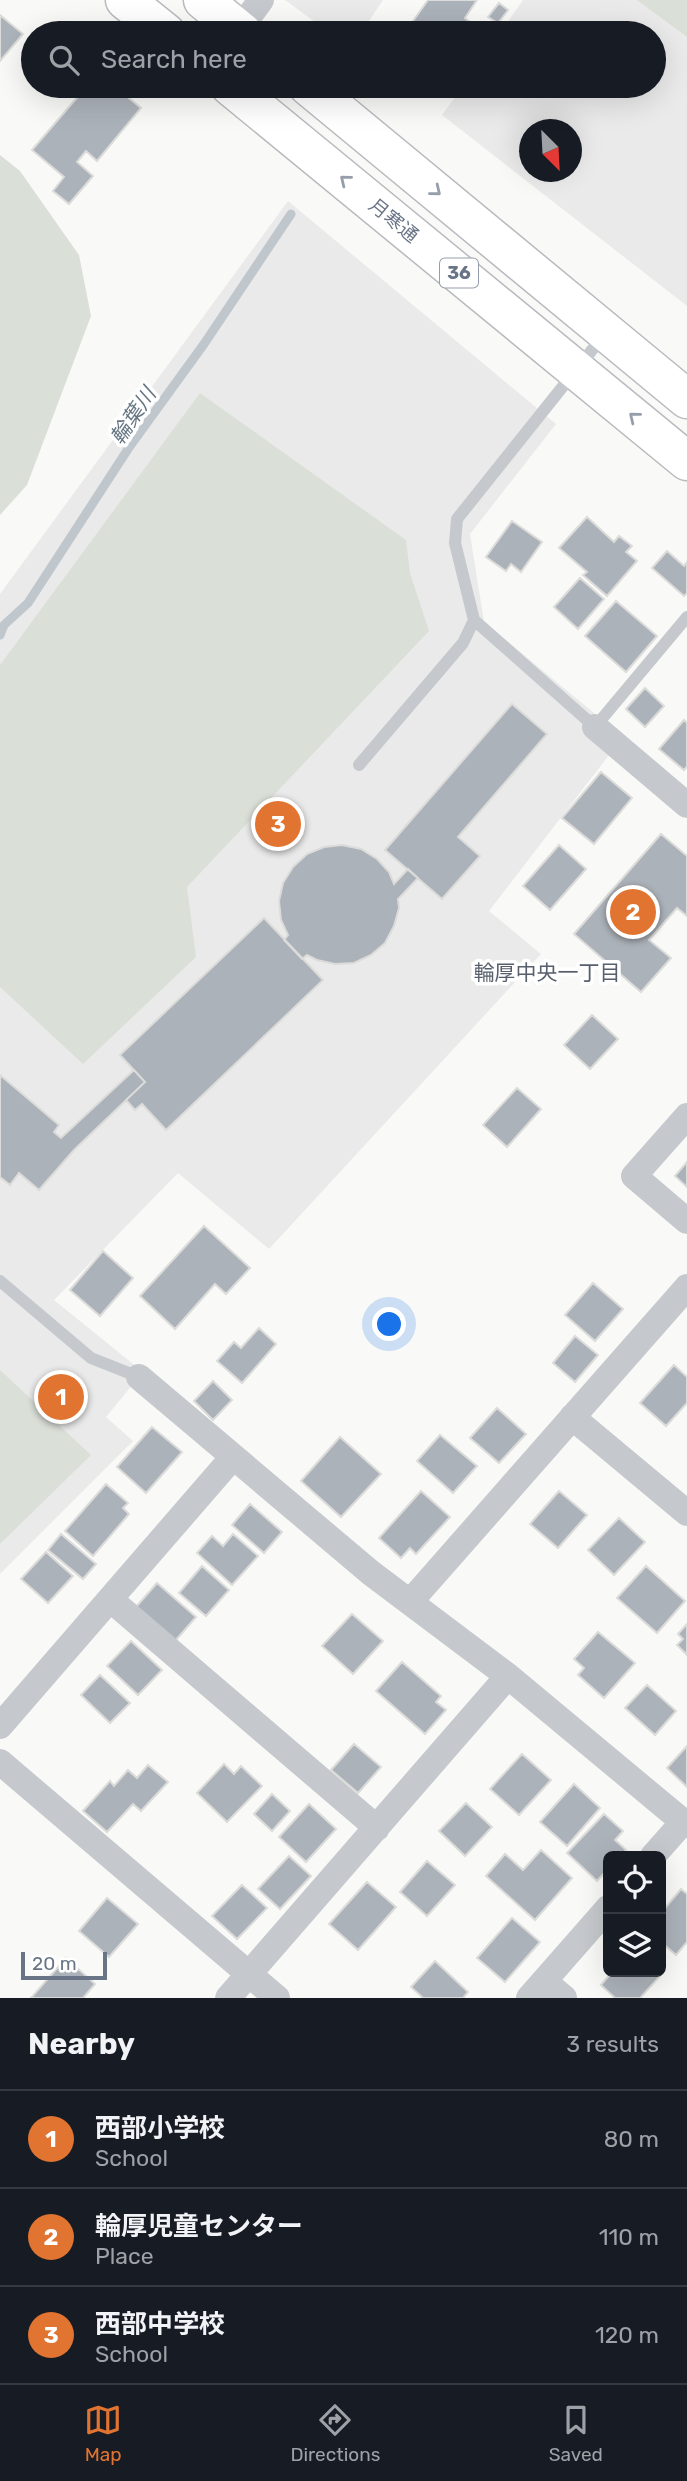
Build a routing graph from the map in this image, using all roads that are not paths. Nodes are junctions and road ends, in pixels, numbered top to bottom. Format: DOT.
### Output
graph roads {
  1 [pos="125,0"];
  2 [pos="203,0"];
  3 [pos="151,21"];
  4 [pos="248,21"];
  5 [pos="245,98"];
  6 [pos="323,98"];
  7 [pos="607,331"];
  8 [pos="576,370"];
  9 [pos="687,399"];
  10 [pos="687,460"];
  11 [pos="687,617"];
  12 [pos="474,620"];
  13 [pos="595,727"];
  14 [pos="359,765"];
  15 [pos="687,805"];
  16 [pos="687,1116"];
  17 [pos="687,1221"];
  18 [pos="0,1282"];
  19 [pos="687,1287"];
  20 [pos="139,1377"];
  21 [pos="572,1417"];
  22 [pos="233,1457"];
  23 [pos="687,1513"];
  24 [pos="111,1600"];
  25 [pos="410,1602"];
  26 [pos="508,1676"];
  27 [pos="0,1726"];
  28 [pos="0,1762"];
  29 [pos="685,1823"];
  30 [pos="377,1828"];
  31 [pos="658,1851"];
  32 [pos="604,1914"];
  33 [pos="249,1975"];
  34 [pos="546,1992"];
  35 [pos="228,1998"];
  36 [pos="277,1998"];
  1 -- 3 [label="highway"];
  2 -- 4 [label="highway"];
  8 -- 5 [label="highway, 月寒通 / 36, one-way"];
  6 -- 7 [label="highway, 36, one-way"];
  7 -- 8 [label="lane"];
  7 -- 9 [label="highway, 36"];
  10 -- 8 [label="highway, 月寒通 / 36, one-way"];
  8 -- 12 [label="lane"];
  11 -- 13 [label="lane"];
  12 -- 13 [label="lane"];
  12 -- 14 [label="lane"];
  13 -- 15 [label="street"];
  16 -- 17 [label="street"];
  18 -- 20 [label="lane"];
  19 -- 21 [label="street"];
  20 -- 22 [label="street"];
  21 -- 23 [label="street"];
  21 -- 25 [label="street"];
  22 -- 24 [label="street"];
  22 -- 25 [label="street"];
  24 -- 27 [label="street"];
  24 -- 30 [label="street"];
  25 -- 26 [label="street"];
  26 -- 29 [label="street"];
  26 -- 30 [label="street"];
  28 -- 33 [label="street"];
  29 -- 31 [label="street"];
  30 -- 33 [label="street"];
  32 -- 34 [label="street"];
  33 -- 35 [label="street"];
  33 -- 36 [label="street"];
}
